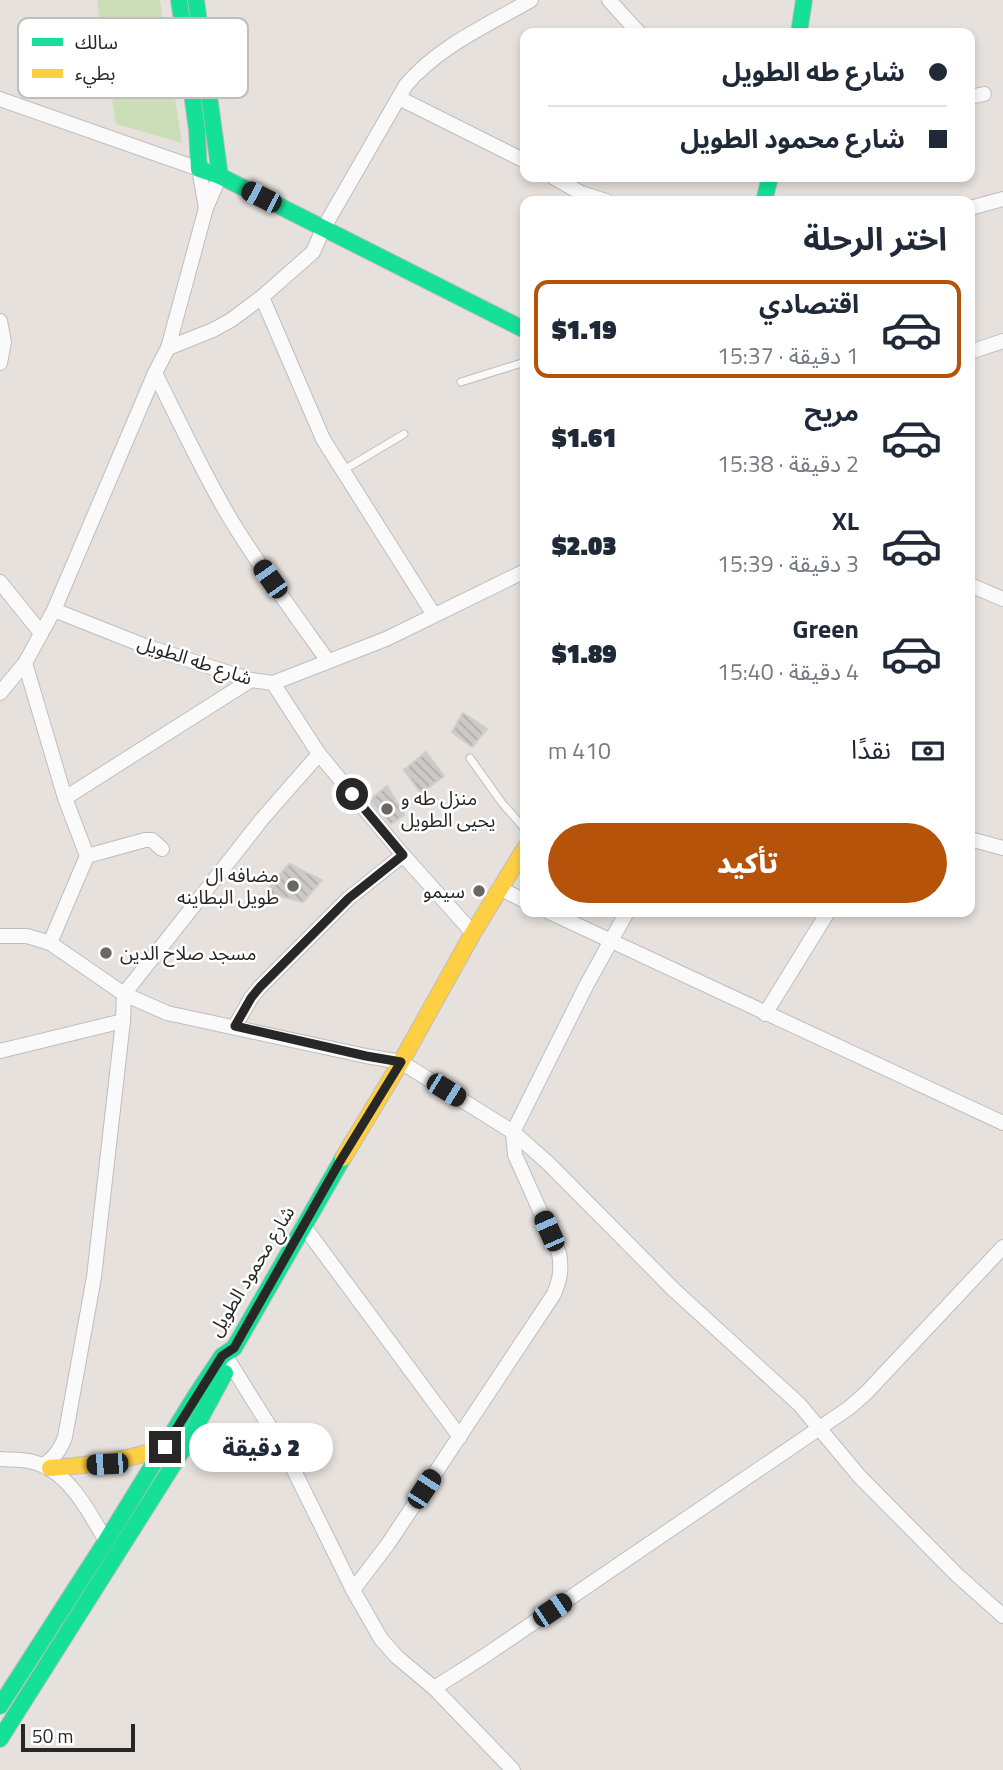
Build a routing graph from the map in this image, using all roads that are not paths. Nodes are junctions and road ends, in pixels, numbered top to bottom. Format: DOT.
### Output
graph roads {
  1 [pos="179,0"];
  2 [pos="196,0"];
  3 [pos="531,0"];
  4 [pos="609,0"];
  5 [pos="804,0"];
  6 [pos="181,18"];
  7 [pos="199,18"];
  8 [pos="634,28"];
  9 [pos="800,28"];
  10 [pos="193,98"];
  11 [pos="210,98"];
  12 [pos="399,98"];
  13 [pos="0,99"];
  14 [pos="520,158"];
  15 [pos="199,169"];
  16 [pos="220,176"];
  17 [pos="560,182"];
  18 [pos="579,196"];
  19 [pos="1003,199"];
  20 [pos="975,207"];
  21 [pos="206,208"];
  22 [pos="323,229"];
  23 [pos="262,298"];
  24 [pos="0,321"];
  25 [pos="520,328"];
  26 [pos="1003,341"];
  27 [pos="168,348"];
  28 [pos="975,350"];
  29 [pos="0,363"];
  30 [pos="520,364"];
  31 [pos="155,373"];
  32 [pos="461,382"];
  33 [pos="404,434"];
  34 [pos="342,471"];
  35 [pos="520,572"];
  36 [pos="0,582"];
  37 [pos="975,587"];
  38 [pos="1003,599"];
  39 [pos="54,610"];
  40 [pos="434,615"];
  41 [pos="41,633"];
  42 [pos="328,661"];
  43 [pos="25,663"];
  44 [pos="251,680"];
  45 [pos="273,683"];
  46 [pos="0,693"];
  47 [pos="319,754"];
  48 [pos="470,758"];
  49 [pos="65,798"];
  50 [pos="520,823"];
  51 [pos="975,840"];
  52 [pos="1003,848"];
  53 [pos="162,849"];
  54 [pos="403,855"];
  55 [pos="87,856"];
  56 [pos="520,856"];
  57 [pos="499,888"];
  58 [pos="520,898"];
  59 [pos="560,917"];
  60 [pos="624,917"];
  61 [pos="825,917"];
  62 [pos="1,933"];
  63 [pos="473,933"];
  64 [pos="611,941"];
  65 [pos="50,943"];
  66 [pos="124,995"];
  67 [pos="765,1014"];
  68 [pos="123,1021"];
  69 [pos="235,1026"];
  70 [pos="0,1051"];
  71 [pos="401,1062"];
  72 [pos="1003,1124"];
  73 [pos="513,1132"];
  74 [pos="303,1225"];
  75 [pos="1003,1247"];
  76 [pos="229,1356"];
  77 [pos="820,1428"];
  78 [pos="460,1437"];
  79 [pos="165,1447"];
  80 [pos="0,1460"];
  81 [pos="47,1467"];
  82 [pos="106,1541"];
  83 [pos="110,1562"];
  84 [pos="353,1590"];
  85 [pos="1003,1616"];
  86 [pos="434,1688"];
  87 [pos="0,1706"];
  88 [pos="0,1739"];
  89 [pos="513,1770"];
  1 -- 6 [label="street"];
  2 -- 7 [label="street"];
  3 -- 12 [label="street"];
  4 -- 8 [label="street"];
  5 -- 9 [label="street"];
  10 -- 15 [label="street"];
  11 -- 16 [label="street"];
  12 -- 14 [label="street"];
  12 -- 22 [label="street"];
  13 -- 15 [label="street"];
  15 -- 16 [label="street"];
  15 -- 21 [label="street"];
  16 -- 21 [label="street"];
  16 -- 22 [label="street"];
  17 -- 18 [label="street"];
  19 -- 20 [label="street"];
  21 -- 27 [label="street"];
  22 -- 23 [label="street"];
  22 -- 25 [label="street"];
  23 -- 27 [label="street"];
  23 -- 34 [label="street"];
  24 -- 29 [label="street"];
  26 -- 28 [label="street"];
  27 -- 31 [label="street"];
  30 -- 32 [label="lane"];
  31 -- 39 [label="street"];
  31 -- 42 [label="street"];
  33 -- 34 [label="lane"];
  34 -- 40 [label="street"];
  35 -- 40 [label="street"];
  36 -- 41 [label="street"];
  37 -- 38 [label="street"];
  39 -- 41 [label="street"];
  39 -- 44 [label="street, شارع طه الطويل"];
  40 -- 42 [label="street"];
  41 -- 43 [label="street"];
  42 -- 45 [label="street"];
  43 -- 46 [label="street"];
  43 -- 49 [label="street"];
  44 -- 45 [label="street, شارع طه الطويل"];
  44 -- 49 [label="street"];
  45 -- 47 [label="street, شارع طه الطويل"];
  47 -- 54 [label="street, شارع طه الطويل"];
  47 -- 66 [label="street"];
  48 -- 50 [label="lane"];
  49 -- 55 [label="street"];
  51 -- 52 [label="street"];
  53 -- 55 [label="street"];
  54 -- 63 [label="street, شارع طه الطويل"];
  54 -- 69 [label="street"];
  55 -- 65 [label="street"];
  56 -- 57 [label="street, شارع محمود الطويل"];
  57 -- 58 [label="street"];
  57 -- 63 [label="street, شارع محمود الطويل"];
  59 -- 64 [label="street"];
  60 -- 64 [label="street"];
  61 -- 67 [label="street"];
  62 -- 65 [label="street"];
  63 -- 71 [label="street, شارع محمود الطويل"];
  64 -- 67 [label="street"];
  64 -- 73 [label="street"];
  65 -- 66 [label="street"];
  66 -- 68 [label="street"];
  66 -- 69 [label="street"];
  67 -- 72 [label="street"];
  68 -- 70 [label="street"];
  68 -- 81 [label="street"];
  69 -- 71 [label="street"];
  71 -- 73 [label="street"];
  71 -- 74 [label="street, شارع محمود الطويل"];
  73 -- 77 [label="street"];
  73 -- 78 [label="street"];
  74 -- 76 [label="street, شارع محمود الطويل"];
  74 -- 78 [label="street"];
  75 -- 77 [label="street"];
  76 -- 79 [label="street, شارع محمود الطويل"];
  76 -- 83 [label="street"];
  76 -- 84 [label="street"];
  77 -- 85 [label="street"];
  77 -- 86 [label="street"];
  78 -- 84 [label="street"];
  79 -- 81 [label="street"];
  79 -- 82 [label="street, شارع محمود الطويل"];
  80 -- 81 [label="street"];
  81 -- 82 [label="street"];
  82 -- 83 [label="street"];
  82 -- 87 [label="street, شارع محمود الطويل"];
  83 -- 88 [label="street"];
  84 -- 86 [label="street"];
  86 -- 89 [label="street"];
}
